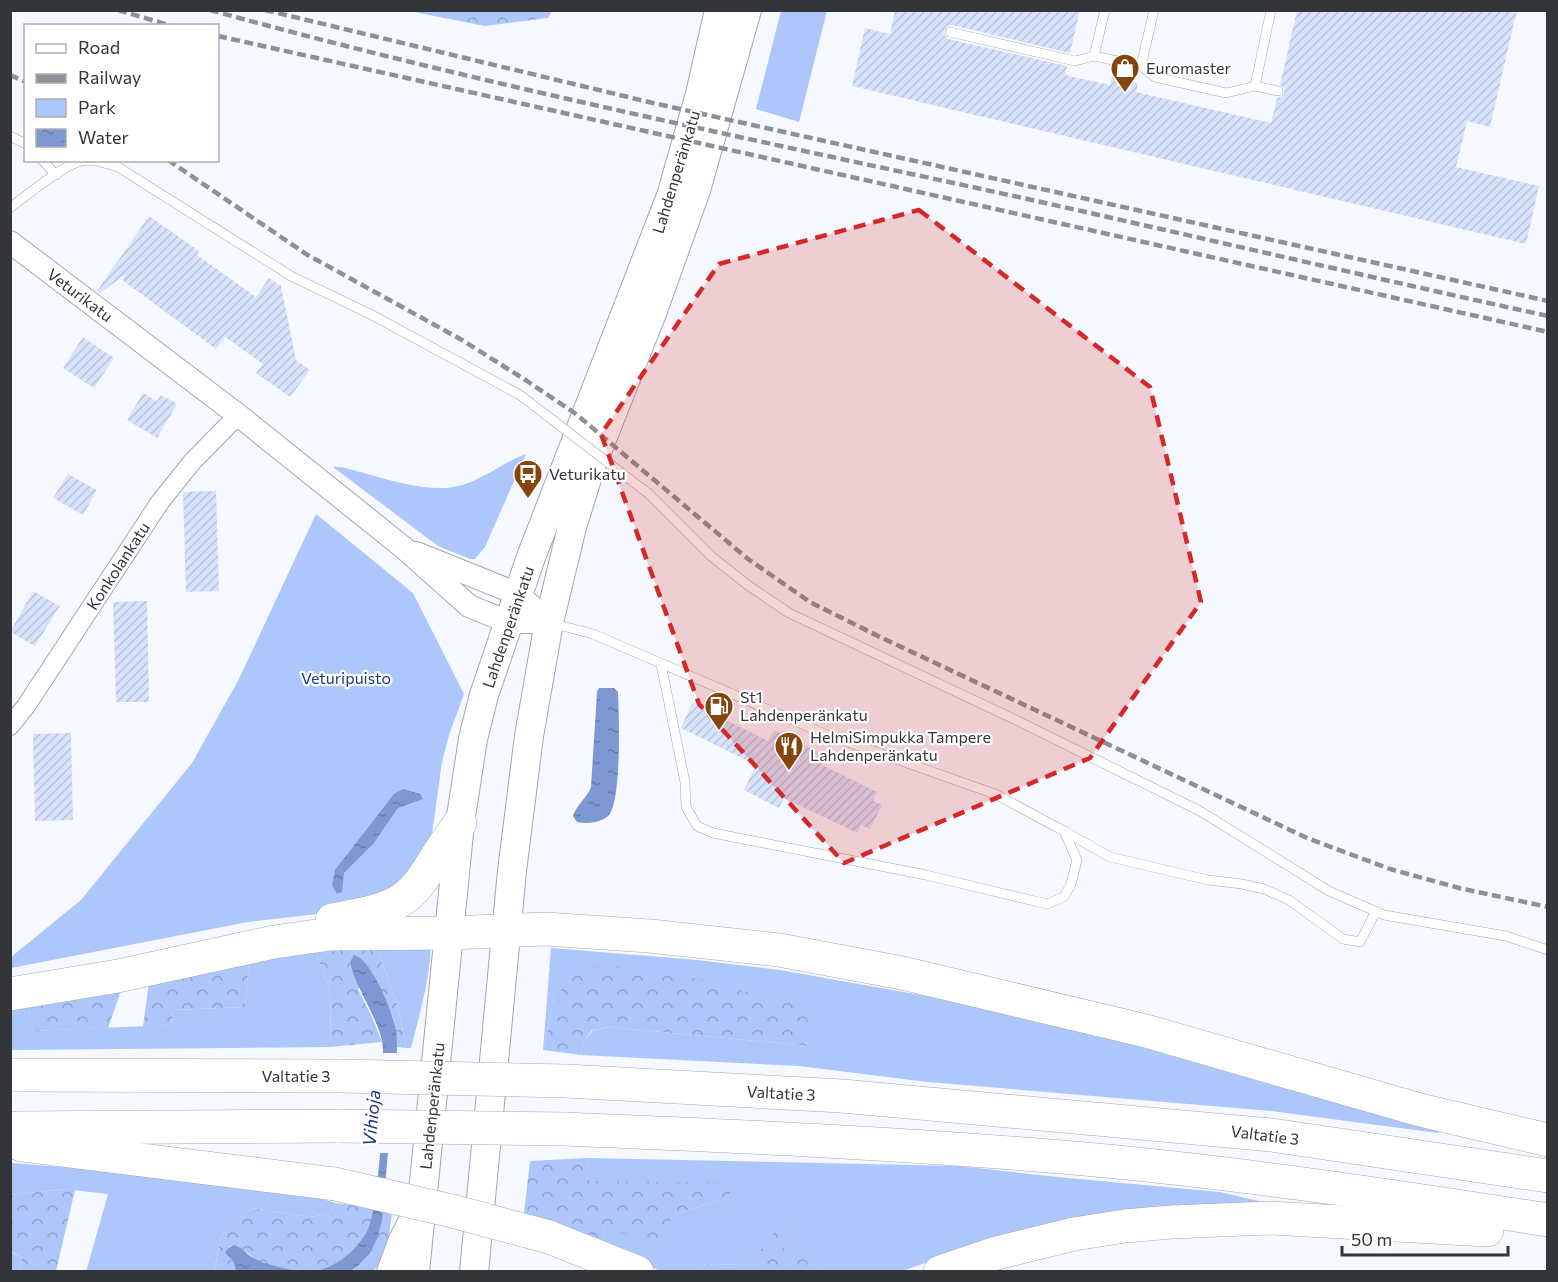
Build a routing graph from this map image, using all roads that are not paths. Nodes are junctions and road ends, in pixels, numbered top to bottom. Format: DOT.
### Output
graph roads {
  1 [pos="718,10"];
  2 [pos="747,10"];
  3 [pos="1105,10"];
  4 [pos="1154,10"];
  5 [pos="1271,10"];
  6 [pos="950,32"];
  7 [pos="1094,56"];
  8 [pos="1141,66"];
  9 [pos="1254,86"];
  10 [pos="1278,92"];
  11 [pos="10,136"];
  12 [pos="24,143"];
  13 [pos="44,162"];
  14 [pos="78,162"];
  15 [pos="100,162"];
  16 [pos="56,175"];
  17 [pos="10,208"];
  18 [pos="10,243"];
  19 [pos="238,415"];
  20 [pos="404,548"];
  21 [pos="518,594"];
  22 [pos="508,621"];
  23 [pos="549,622"];
  24 [pos="661,664"];
  25 [pos="10,726"];
  26 [pos="460,823"];
  27 [pos="1064,831"];
  28 [pos="1376,911"];
  29 [pos="506,930"];
  30 [pos="450,933"];
  31 [pos="274,942"];
  32 [pos="1548,950"];
  33 [pos="10,994"];
  34 [pos="10,1075"];
  35 [pos="10,1128"];
  36 [pos="1548,1140"];
  37 [pos="10,1144"];
  38 [pos="1548,1176"];
  39 [pos="423,1202"];
  40 [pos="1548,1220"];
  41 [pos="1548,1228"];
  42 [pos="391,1272"];
  43 [pos="416,1272"];
  44 [pos="474,1272"];
  45 [pos="637,1272"];
  46 [pos="940,1272"];
  1 -- 21 [label="main road, Lahdenperänkatu"];
  2 -- 23 [label="main road, Lahdenperänkatu"];
  3 -- 7 [label="lane"];
  4 -- 8 [label="lane"];
  5 -- 9 [label="lane"];
  6 -- 7 [label="lane"];
  7 -- 8 [label="lane"];
  8 -- 9 [label="lane"];
  9 -- 10 [label="lane"];
  11 -- 12 [label="lane"];
  13 -- 16 [label="lane"];
  14 -- 16 [label="lane, bridge"];
  15 -- 28 [label="lane, bridge"];
  16 -- 17 [label="lane"];
  18 -- 19 [label="street, Veturikatu"];
  19 -- 20 [label="street, Veturikatu"];
  19 -- 25 [label="street, Konkolankatu"];
  20 -- 21 [label="street, Veturikatu"];
  20 -- 22 [label="street, Veturikatu"];
  21 -- 22 [label="main road, Lahdenperänkatu"];
  21 -- 23 [label="street, Veturikatu"];
  22 -- 23 [label="street, Veturikatu"];
  22 -- 26 [label="main road, Lahdenperänkatu"];
  23 -- 24 [label="lane"];
  23 -- 29 [label="main road, Lahdenperänkatu"];
  24 -- 27 [label="lane"];
  24 -- 27 [label="lane"];
  26 -- 30 [label="main road, Lahdenperänkatu"];
  26 -- 31 [label="highway"];
  27 -- 28 [label="lane"];
  28 -- 32 [label="lane"];
  29 -- 30 [label="highway"];
  29 -- 36 [label="highway"];
  29 -- 44 [label="main road, Lahdenperänkatu"];
  30 -- 31 [label="highway"];
  30 -- 39 [label="main road, Lahdenperänkatu"];
  31 -- 33 [label="highway"];
  34 -- 38 [label="highway, Valtatie 3, bridge"];
  35 -- 40 [label="highway, bridge"];
  37 -- 45 [label="highway, bridge"];
  39 -- 42 [label="main road"];
  39 -- 43 [label="main road, Lahdenperänkatu"];
  41 -- 46 [label="highway"];
}
